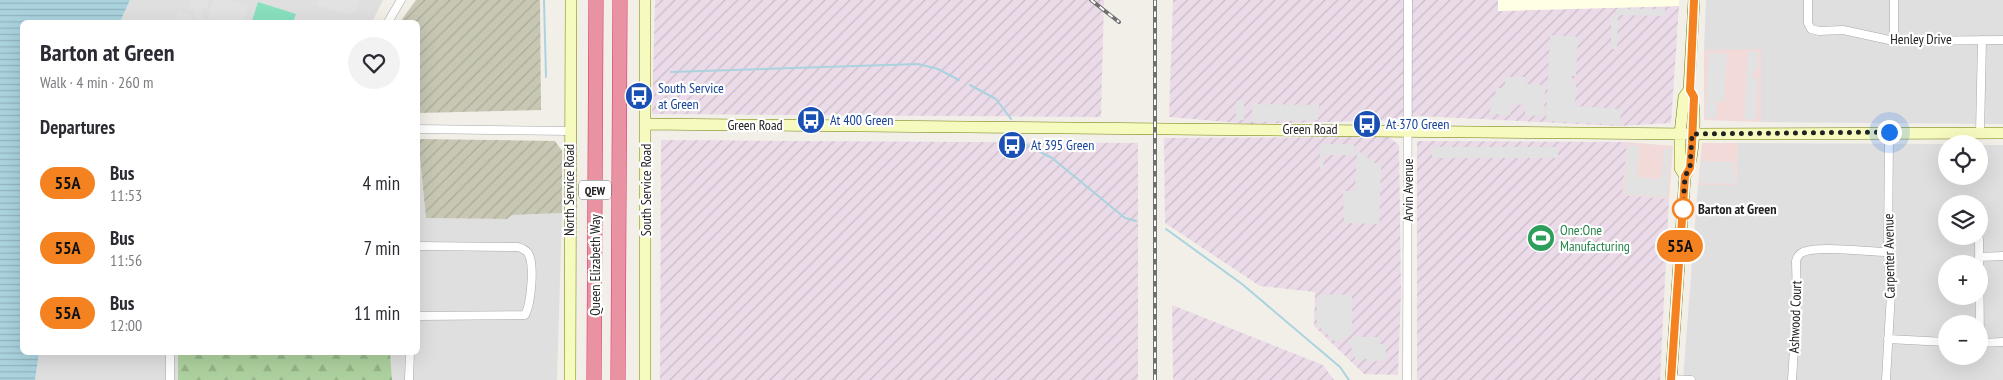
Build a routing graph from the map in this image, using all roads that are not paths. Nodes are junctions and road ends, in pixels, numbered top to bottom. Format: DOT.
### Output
graph roads {
  1 [pos="401,0"];
  2 [pos="570,0"];
  3 [pos="596,0"];
  4 [pos="620,0"];
  5 [pos="645,0"];
  6 [pos="1408,0"];
  7 [pos="1694,0"];
  8 [pos="1808,0"];
  9 [pos="1894,0"];
  10 [pos="389,20"];
  11 [pos="1982,40"];
  12 [pos="2003,40"];
  13 [pos="1894,41"];
  14 [pos="646,124"];
  15 [pos="420,129"];
  16 [pos="1408,130"];
  17 [pos="570,131"];
  18 [pos="1889,132"];
  19 [pos="1980,133"];
  20 [pos="2003,133"];
  21 [pos="1686,134"];
  22 [pos="420,246"];
  23 [pos="1888,252"];
  24 [pos="2003,256"];
  25 [pos="1988,257"];
  26 [pos="420,316"];
  27 [pos="1888,339"];
  28 [pos="1938,342"];
  29 [pos="2003,342"];
  30 [pos="1988,343"];
  31 [pos="170,355"];
  32 [pos="410,355"];
  33 [pos="1671,379"];
  34 [pos="170,380"];
  35 [pos="410,380"];
  36 [pos="570,380"];
  37 [pos="594,380"];
  38 [pos="618,380"];
  39 [pos="646,380"];
  40 [pos="1407,380"];
  41 [pos="1691,380"];
  42 [pos="1792,380"];
  43 [pos="1886,380"];
  1 -- 10 [label="street"];
  2 -- 17 [label="street, North Service Road"];
  3 -- 37 [label="highway, Queen Elizabeth Way / QEW"];
  4 -- 38 [label="highway, Queen Elizabeth Way / QEW"];
  5 -- 14 [label="street, South Service Road"];
  6 -- 16 [label="street, Arvin Avenue"];
  7 -- 21 [label="street"];
  8 -- 13 [label="street, Henley Drive"];
  9 -- 13 [label="street"];
  11 -- 12 [label="street, Henley Drive"];
  11 -- 13 [label="street, Henley Drive"];
  11 -- 19 [label="street"];
  14 -- 16 [label="street, Green Road"];
  14 -- 39 [label="street, South Service Road"];
  15 -- 17 [label="street"];
  16 -- 21 [label="street, Green Road"];
  16 -- 40 [label="street, Arvin Avenue"];
  17 -- 36 [label="street, North Service Road"];
  18 -- 19 [label="street, Green Road"];
  18 -- 21 [label="street, Green Road"];
  18 -- 23 [label="street, Carpenter Avenue"];
  19 -- 20 [label="street, Green Road"];
  21 -- 33 [label="street"];
  22 -- 26 [label="street"];
  23 -- 27 [label="street, Carpenter Avenue"];
  23 -- 42 [label="street, Ashwood Court"];
  24 -- 25 [label="street"];
  27 -- 28 [label="street"];
  27 -- 43 [label="street, Carpenter Avenue"];
  29 -- 30 [label="street"];
  31 -- 34 [label="street"];
  32 -- 35 [label="street"];
  33 -- 41 [label="street"];
}
